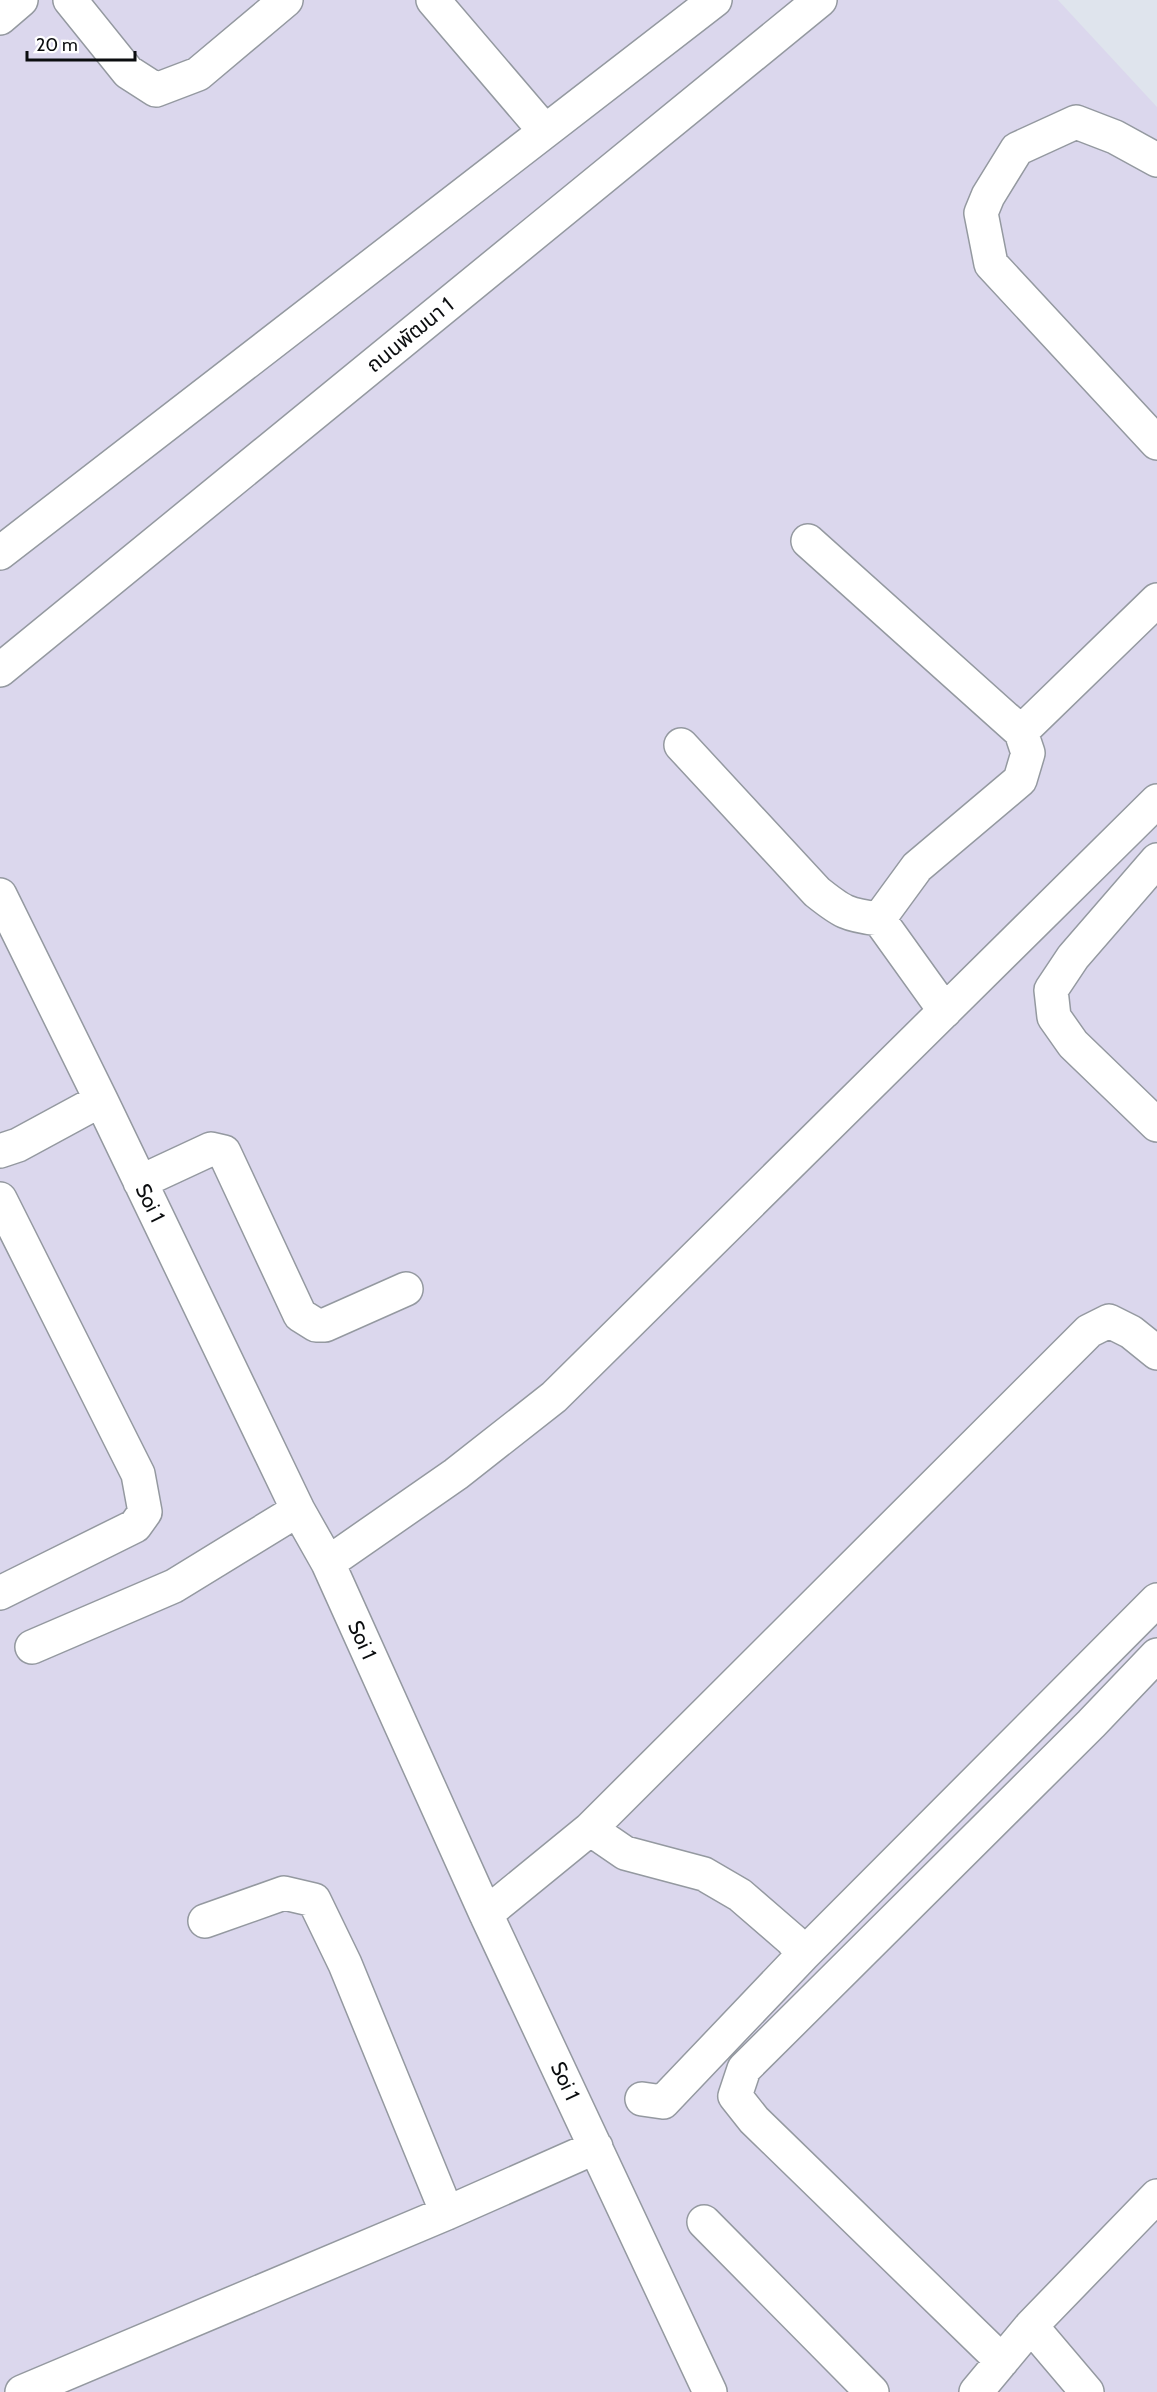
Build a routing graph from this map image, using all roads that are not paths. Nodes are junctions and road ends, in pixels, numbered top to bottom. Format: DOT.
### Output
graph roads {
  1 [pos="21,0"];
  2 [pos="70,0"];
  3 [pos="286,0"];
  4 [pos="433,0"];
  5 [pos="715,0"];
  6 [pos="815,2"];
  7 [pos="0,18"];
  8 [pos="544,130"];
  9 [pos="1157,160"];
  10 [pos="1157,443"];
  11 [pos="808,541"];
  12 [pos="0,553"];
  13 [pos="1157,600"];
  14 [pos="0,670"];
  15 [pos="1021,732"];
  16 [pos="681,745"];
  17 [pos="1157,801"];
  18 [pos="1157,860"];
  19 [pos="0,895"];
  20 [pos="879,919"];
  21 [pos="945,1011"];
  22 [pos="101,1100"];
  23 [pos="1157,1125"];
  24 [pos="0,1151"];
  25 [pos="140,1182"];
  26 [pos="0,1199"];
  27 [pos="406,1289"];
  28 [pos="1157,1353"];
  29 [pos="298,1510"];
  30 [pos="328,1563"];
  31 [pos="0,1593"];
  32 [pos="1157,1600"];
  33 [pos="32,1647"];
  34 [pos="1157,1655"];
  35 [pos="590,1829"];
  36 [pos="486,1914"];
  37 [pos="205,1921"];
  38 [pos="803,1955"];
  39 [pos="642,2099"];
  40 [pos="596,2147"];
  41 [pos="1157,2196"];
  42 [pos="447,2213"];
  43 [pos="704,2222"];
  44 [pos="1031,2326"];
  45 [pos="1002,2361"];
  46 [pos="22,2392"];
  47 [pos="710,2392"];
  48 [pos="872,2392"];
  49 [pos="976,2392"];
  50 [pos="1087,2392"];
  1 -- 7 [label="street"];
  2 -- 3 [label="street"];
  4 -- 8 [label="street"];
  5 -- 8 [label="street"];
  6 -- 14 [label="street, ถนนพัฒนา 1"];
  8 -- 12 [label="street"];
  9 -- 10 [label="street"];
  11 -- 15 [label="street"];
  13 -- 15 [label="street"];
  15 -- 20 [label="street"];
  16 -- 20 [label="street"];
  17 -- 21 [label="street"];
  18 -- 23 [label="street"];
  19 -- 22 [label="street, Soi 1"];
  20 -- 21 [label="street"];
  21 -- 30 [label="street"];
  22 -- 24 [label="street"];
  22 -- 25 [label="street, Soi 1"];
  25 -- 27 [label="street"];
  25 -- 29 [label="street, Soi 1"];
  26 -- 31 [label="street"];
  28 -- 35 [label="street"];
  29 -- 30 [label="street, Soi 1"];
  29 -- 33 [label="street"];
  30 -- 36 [label="street, Soi 1"];
  32 -- 38 [label="street"];
  34 -- 45 [label="street"];
  35 -- 36 [label="street"];
  35 -- 38 [label="street"];
  36 -- 40 [label="street, Soi 1"];
  37 -- 42 [label="street"];
  38 -- 39 [label="street"];
  40 -- 42 [label="street"];
  40 -- 47 [label="street, Soi 1"];
  41 -- 44 [label="street"];
  42 -- 46 [label="street"];
  43 -- 48 [label="street"];
  44 -- 45 [label="street"];
  44 -- 50 [label="street"];
  45 -- 49 [label="street"];
}
